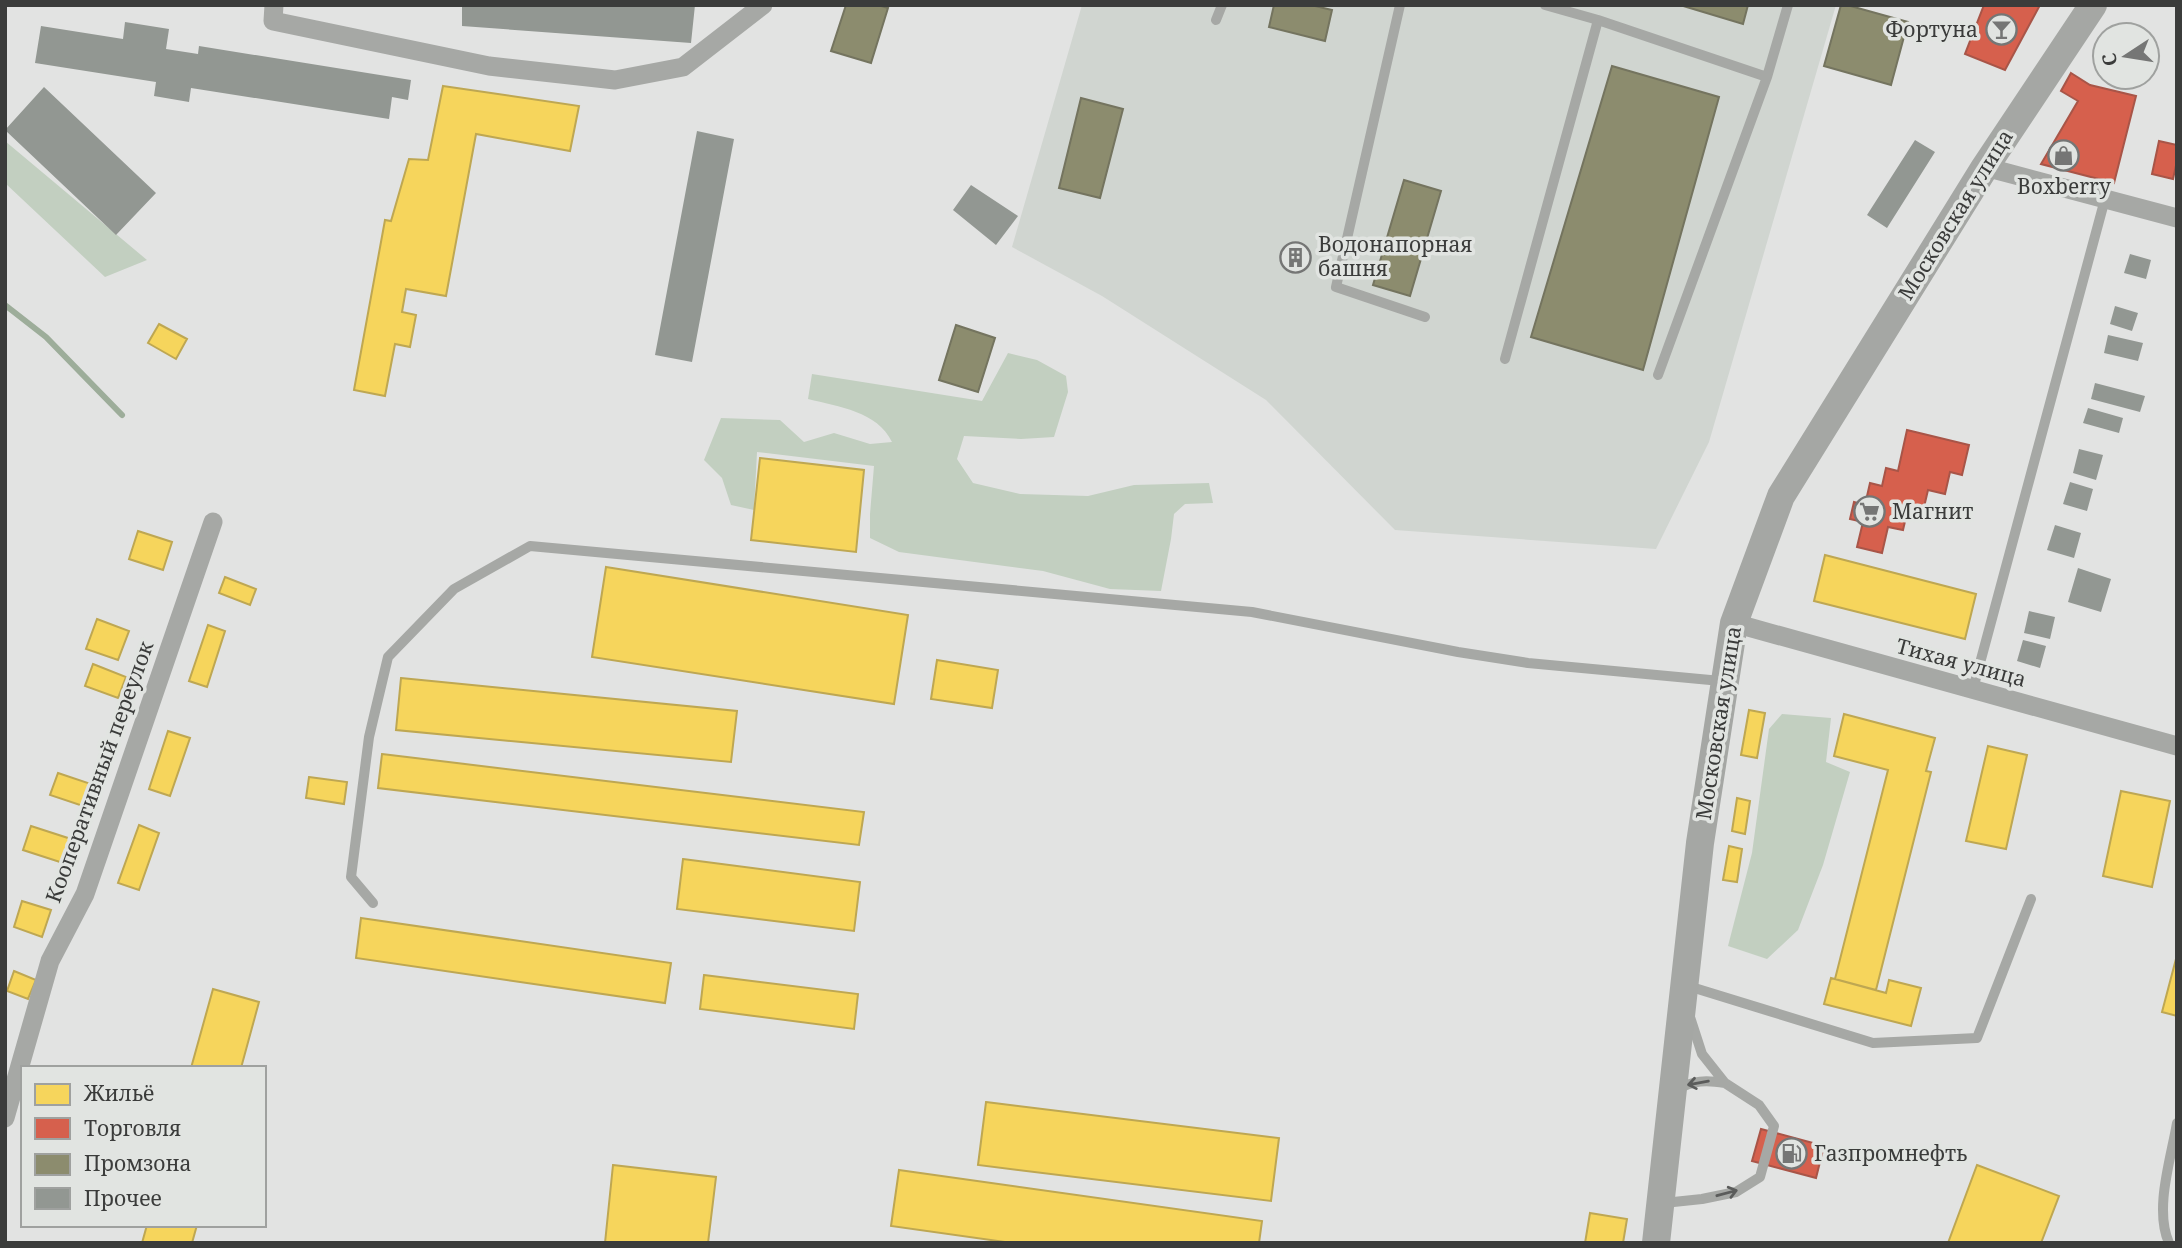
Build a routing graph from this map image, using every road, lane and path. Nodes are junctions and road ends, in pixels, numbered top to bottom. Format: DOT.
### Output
graph roads {
  1 [pos="274,5"];
  2 [pos="763,5"];
  3 [pos="1222,5"];
  4 [pos="1400,5"];
  5 [pos="1545,5"];
  6 [pos="1788,5"];
  7 [pos="2093,5"];
  8 [pos="1216,20"];
  9 [pos="1598,20"];
  10 [pos="1767,77"];
  11 [pos="1985,167"];
  12 [pos="2105,199"];
  13 [pos="2177,218"];
  14 [pos="1425,317"];
  15 [pos="1505,359"];
  16 [pos="1658,375"];
  17 [pos="213,522"];
  18 [pos="1734,623"];
  19 [pos="1725,681"];
  20 [pos="1973,690"];
  21 [pos="2177,746"];
  22 [pos="2031,899"];
  23 [pos="373,904"];
  24 [pos="1683,992"];
  25 [pos="1725,1083"];
  26 [pos="1672,1092"];
  27 [pos="5,1118"];
  28 [pos="2177,1123"];
  29 [pos="1660,1203"];
  30 [pos="1656,1243"];
  31 [pos="2169,1243"];
  1 -- 2 [label="street"];
  3 -- 8 [label="lane"];
  4 -- 14 [label="lane"];
  5 -- 9 [label="lane"];
  6 -- 10 [label="lane"];
  7 -- 11 [label="street, Московская улица"];
  9 -- 10 [label="lane"];
  9 -- 15 [label="lane"];
  10 -- 16 [label="lane"];
  11 -- 12 [label="street"];
  11 -- 18 [label="street, Московская улица"];
  12 -- 13 [label="street"];
  12 -- 20 [label="lane"];
  17 -- 27 [label="street, Кооперативный переулок"];
  18 -- 19 [label="street, Московская улица"];
  18 -- 20 [label="street, Тихая улица"];
  19 -- 23 [label="lane"];
  19 -- 24 [label="street, Московская улица"];
  20 -- 21 [label="street, Тихая улица"];
  22 -- 24 [label="lane"];
  24 -- 25 [label="lane"];
  24 -- 26 [label="street, Московская улица"];
  25 -- 26 [label="lane, one-way"];
  29 -- 25 [label="lane, one-way"];
  26 -- 29 [label="street, Московская улица"];
  28 -- 31 [label="lane"];
  29 -- 30 [label="street, Московская улица"];
}
